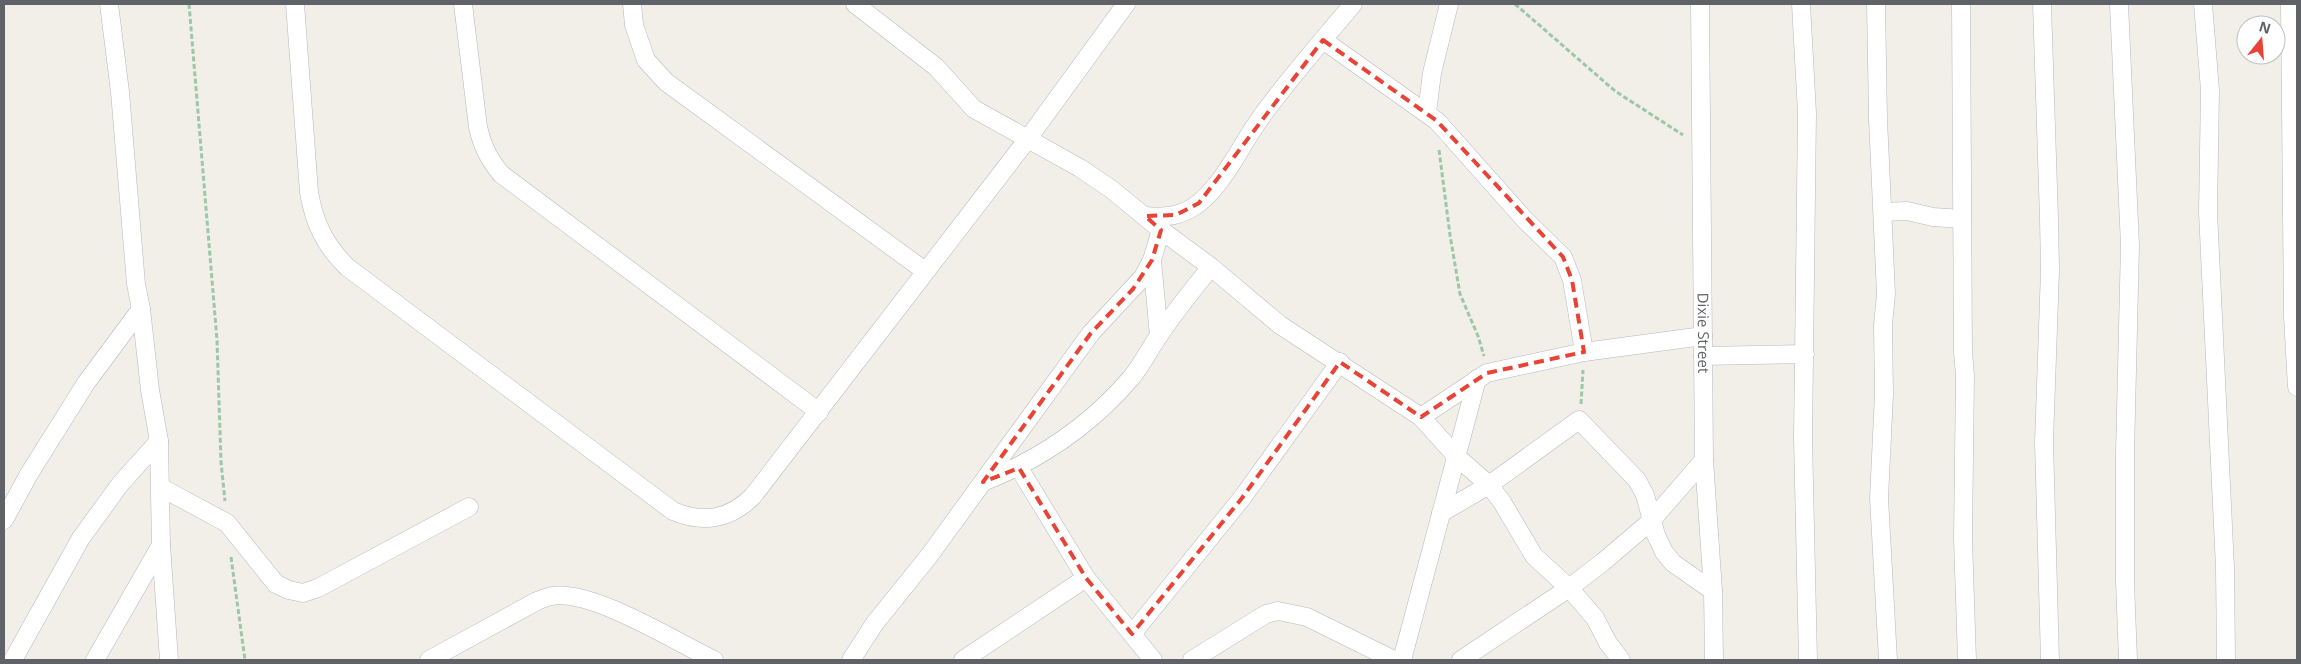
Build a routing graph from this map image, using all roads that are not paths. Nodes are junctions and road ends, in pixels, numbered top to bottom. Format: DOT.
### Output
graph roads {
  1 [pos="109,4"];
  2 [pos="295,4"];
  3 [pos="463,4"];
  4 [pos="632,4"];
  5 [pos="855,4"];
  6 [pos="1126,4"];
  7 [pos="1353,4"];
  8 [pos="1449,4"];
  9 [pos="1700,4"];
  10 [pos="1801,4"];
  11 [pos="1876,4"];
  12 [pos="1961,4"];
  13 [pos="2042,4"];
  14 [pos="2119,4"];
  15 [pos="2203,4"];
  16 [pos="2290,4"];
  17 [pos="1323,40"];
  18 [pos="1432,117"];
  19 [pos="1027,140"];
  20 [pos="1883,212"];
  21 [pos="1145,216"];
  22 [pos="1962,219"];
  23 [pos="1161,230"];
  24 [pos="1152,260"];
  25 [pos="1211,267"];
  26 [pos="925,271"];
  27 [pos="141,309"];
  28 [pos="1159,336"];
  29 [pos="1703,336"];
  30 [pos="1584,352"];
  31 [pos="1805,354"];
  32 [pos="1703,356"];
  33 [pos="1340,362"];
  34 [pos="1482,376"];
  35 [pos="2297,387"];
  36 [pos="819,412"];
  37 [pos="1421,417"];
  38 [pos="159,441"];
  39 [pos="1456,457"];
  40 [pos="1704,460"];
  41 [pos="1019,468"];
  42 [pos="983,482"];
  43 [pos="1489,485"];
  44 [pos="162,488"];
  45 [pos="469,507"];
  46 [pos="1441,513"];
  47 [pos="4,520"];
  48 [pos="1651,521"];
  49 [pos="161,545"];
  50 [pos="1086,578"];
  51 [pos="1569,588"];
  52 [pos="1713,591"];
  53 [pos="1132,634"];
  54 [pos="13,660"];
  55 [pos="95,660"];
  56 [pos="169,660"];
  57 [pos="429,660"];
  58 [pos="713,660"];
  59 [pos="851,660"];
  60 [pos="963,660"];
  61 [pos="1153,660"];
  62 [pos="1192,660"];
  63 [pos="1394,660"];
  64 [pos="1402,660"];
  65 [pos="1461,660"];
  66 [pos="1621,660"];
  67 [pos="1714,660"];
  68 [pos="1808,660"];
  69 [pos="1888,660"];
  70 [pos="1967,660"];
  71 [pos="2050,660"];
  72 [pos="2128,660"];
  73 [pos="2226,660"];
  1 -- 27 [label="street"];
  2 -- 36 [label="street"];
  3 -- 36 [label="street"];
  4 -- 26 [label="street"];
  5 -- 19 [label="street"];
  6 -- 19 [label="street"];
  7 -- 17 [label="street"];
  8 -- 18 [label="street"];
  9 -- 29 [label="street, Dixie Street"];
  10 -- 31 [label="street"];
  11 -- 20 [label="street"];
  12 -- 22 [label="street"];
  13 -- 71 [label="street"];
  14 -- 72 [label="street"];
  15 -- 73 [label="street"];
  16 -- 35 [label="street"];
  17 -- 18 [label="street"];
  17 -- 21 [label="street"];
  18 -- 30 [label="street"];
  19 -- 21 [label="street"];
  19 -- 26 [label="street"];
  20 -- 22 [label="street"];
  20 -- 69 [label="street"];
  21 -- 23 [label="street"];
  22 -- 70 [label="street"];
  23 -- 24 [label="street"];
  23 -- 25 [label="street"];
  24 -- 28 [label="street"];
  24 -- 42 [label="street"];
  25 -- 28 [label="street"];
  25 -- 33 [label="street"];
  26 -- 36 [label="street"];
  27 -- 38 [label="street"];
  27 -- 47 [label="street"];
  28 -- 41 [label="street"];
  29 -- 30 [label="street"];
  29 -- 32 [label="street, Dixie Street"];
  30 -- 34 [label="street"];
  31 -- 32 [label="street"];
  31 -- 68 [label="street"];
  32 -- 40 [label="street, Dixie Street"];
  33 -- 37 [label="street"];
  33 -- 53 [label="street"];
  34 -- 37 [label="street"];
  34 -- 39 [label="street"];
  37 -- 39 [label="street"];
  38 -- 44 [label="street"];
  38 -- 54 [label="street"];
  39 -- 43 [label="street"];
  39 -- 46 [label="street"];
  40 -- 48 [label="street"];
  40 -- 52 [label="street, Dixie Street"];
  41 -- 42 [label="street"];
  41 -- 50 [label="street"];
  42 -- 59 [label="street"];
  43 -- 46 [label="street"];
  43 -- 48 [label="street"];
  43 -- 51 [label="street"];
  44 -- 45 [label="street"];
  44 -- 49 [label="street"];
  46 -- 64 [label="street"];
  48 -- 51 [label="street"];
  48 -- 52 [label="street"];
  49 -- 55 [label="street"];
  49 -- 56 [label="street"];
  50 -- 53 [label="street"];
  50 -- 60 [label="street"];
  51 -- 65 [label="street"];
  51 -- 66 [label="street"];
  52 -- 67 [label="street, Dixie Street"];
  53 -- 61 [label="street"];
  57 -- 58 [label="street"];
  62 -- 63 [label="street"];
}
